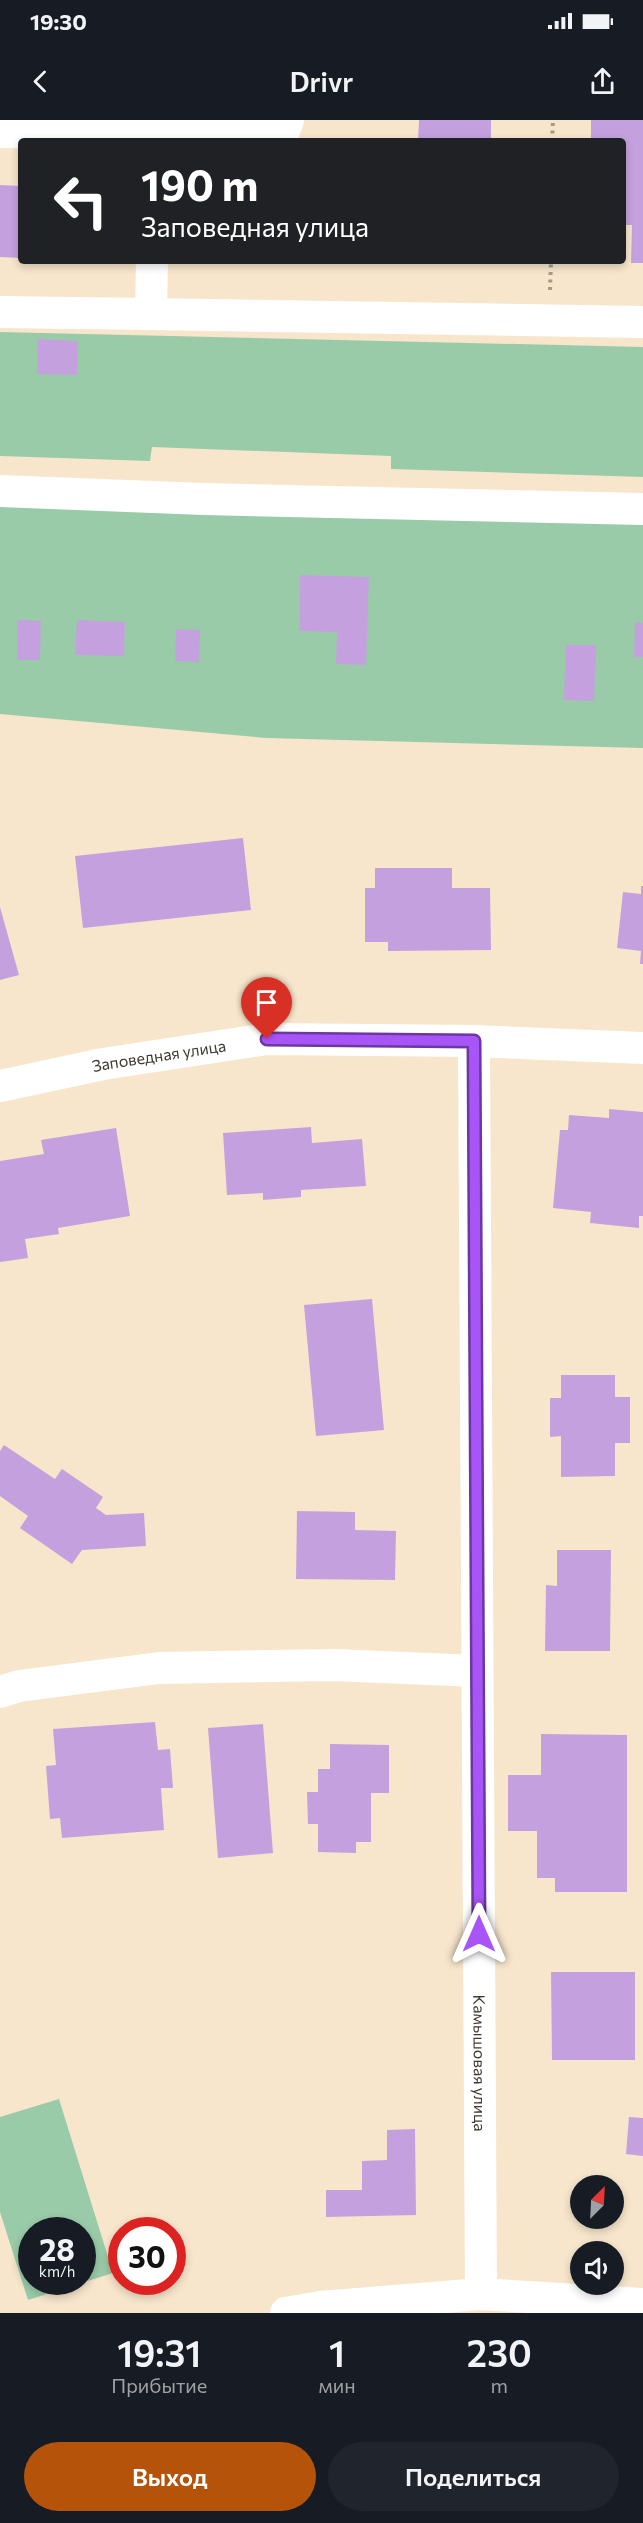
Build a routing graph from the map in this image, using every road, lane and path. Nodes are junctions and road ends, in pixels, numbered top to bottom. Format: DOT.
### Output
graph roads {
  1 [pos="288,120"];
  2 [pos="553,120"];
  3 [pos="0,132"];
  4 [pos="153,137"];
  5 [pos="552,138"];
  6 [pos="152,264"];
  7 [pos="0,312"];
  8 [pos="151,314"];
  9 [pos="643,321"];
  10 [pos="0,491"];
  11 [pos="643,509"];
  12 [pos="474,1041"];
  13 [pos="643,1048"];
  14 [pos="0,1086"];
  15 [pos="477,1671"];
  16 [pos="0,1692"];
  17 [pos="481,2294"];
  18 [pos="643,2304"];
  19 [pos="515,2305"];
  20 [pos="286,2313"];
  1 -- 4 [label="street"];
  2 -- 5 [label="path"];
  3 -- 4 [label="street"];
  6 -- 8 [label="street"];
  7 -- 8 [label="street"];
  8 -- 9 [label="street"];
  10 -- 11 [label="street"];
  12 -- 13 [label="street, Заповедная улица"];
  12 -- 14 [label="street, Заповедная улица"];
  12 -- 15 [label="street, Камышовая улица"];
  15 -- 16 [label="street"];
  15 -- 17 [label="street, Камышовая улица"];
  17 -- 19 [label="street"];
  17 -- 20 [label="street"];
  18 -- 19 [label="street"];
}
